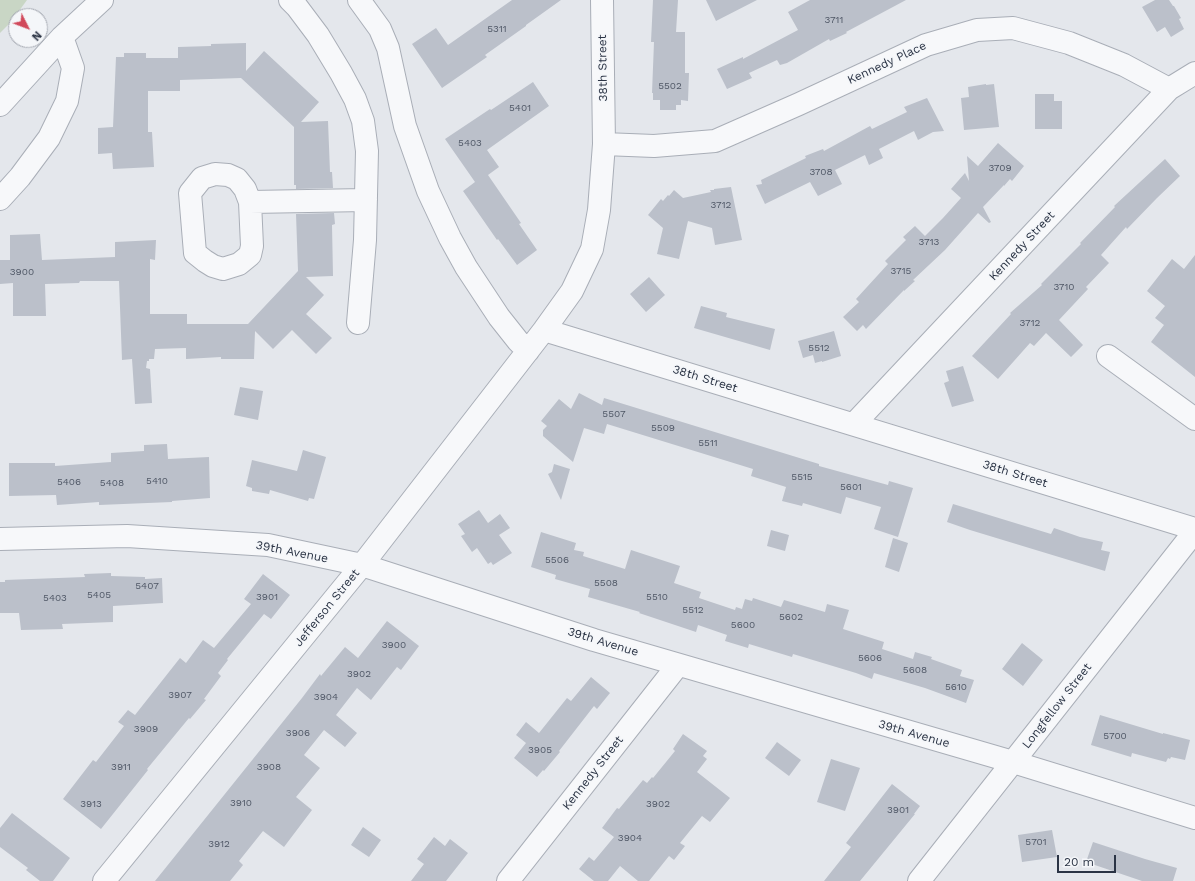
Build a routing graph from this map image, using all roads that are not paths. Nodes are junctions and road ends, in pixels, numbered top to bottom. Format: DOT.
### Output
graph roads {
  1 [pos="102,0"];
  2 [pos="290,0"];
  3 [pos="359,0"];
  4 [pos="602,0"];
  5 [pos="62,38"];
  6 [pos="1195,73"];
  7 [pos="1169,89"];
  8 [pos="0,105"];
  9 [pos="604,144"];
  10 [pos="0,199"];
  11 [pos="366,200"];
  12 [pos="250,202"];
  13 [pos="358,323"];
  14 [pos="544,330"];
  15 [pos="528,351"];
  16 [pos="1108,356"];
  17 [pos="1195,419"];
  18 [pos="854,424"];
  19 [pos="1195,530"];
  20 [pos="0,539"];
  21 [pos="362,565"];
  22 [pos="678,665"];
  23 [pos="1013,762"];
  24 [pos="1195,818"];
  25 [pos="104,881"];
  26 [pos="508,881"];
  27 [pos="919,881"];
  1 -- 5 [label="street"];
  2 -- 11 [label="street"];
  3 -- 15 [label="street"];
  4 -- 9 [label="street, 38th Street"];
  5 -- 8 [label="street"];
  5 -- 10 [label="street"];
  6 -- 7 [label="street, Kennedy Street"];
  7 -- 9 [label="street, Kennedy Place"];
  7 -- 18 [label="street, Kennedy Street"];
  9 -- 14 [label="street, 38th Street"];
  11 -- 12 [label="street"];
  11 -- 13 [label="street"];
  14 -- 15 [label="street, Jefferson Street"];
  14 -- 18 [label="street, 38th Street"];
  15 -- 21 [label="street, Jefferson Street"];
  16 -- 17 [label="street"];
  18 -- 19 [label="street, 38th Street"];
  19 -- 23 [label="street, Longfellow Street"];
  20 -- 21 [label="street, 39th Avenue"];
  21 -- 22 [label="street, 39th Avenue"];
  21 -- 25 [label="street, Jefferson Street"];
  22 -- 23 [label="street, 39th Avenue"];
  22 -- 26 [label="street, Kennedy Street"];
  23 -- 24 [label="street, 39th Avenue"];
  23 -- 27 [label="street, Longfellow Street"];
}
